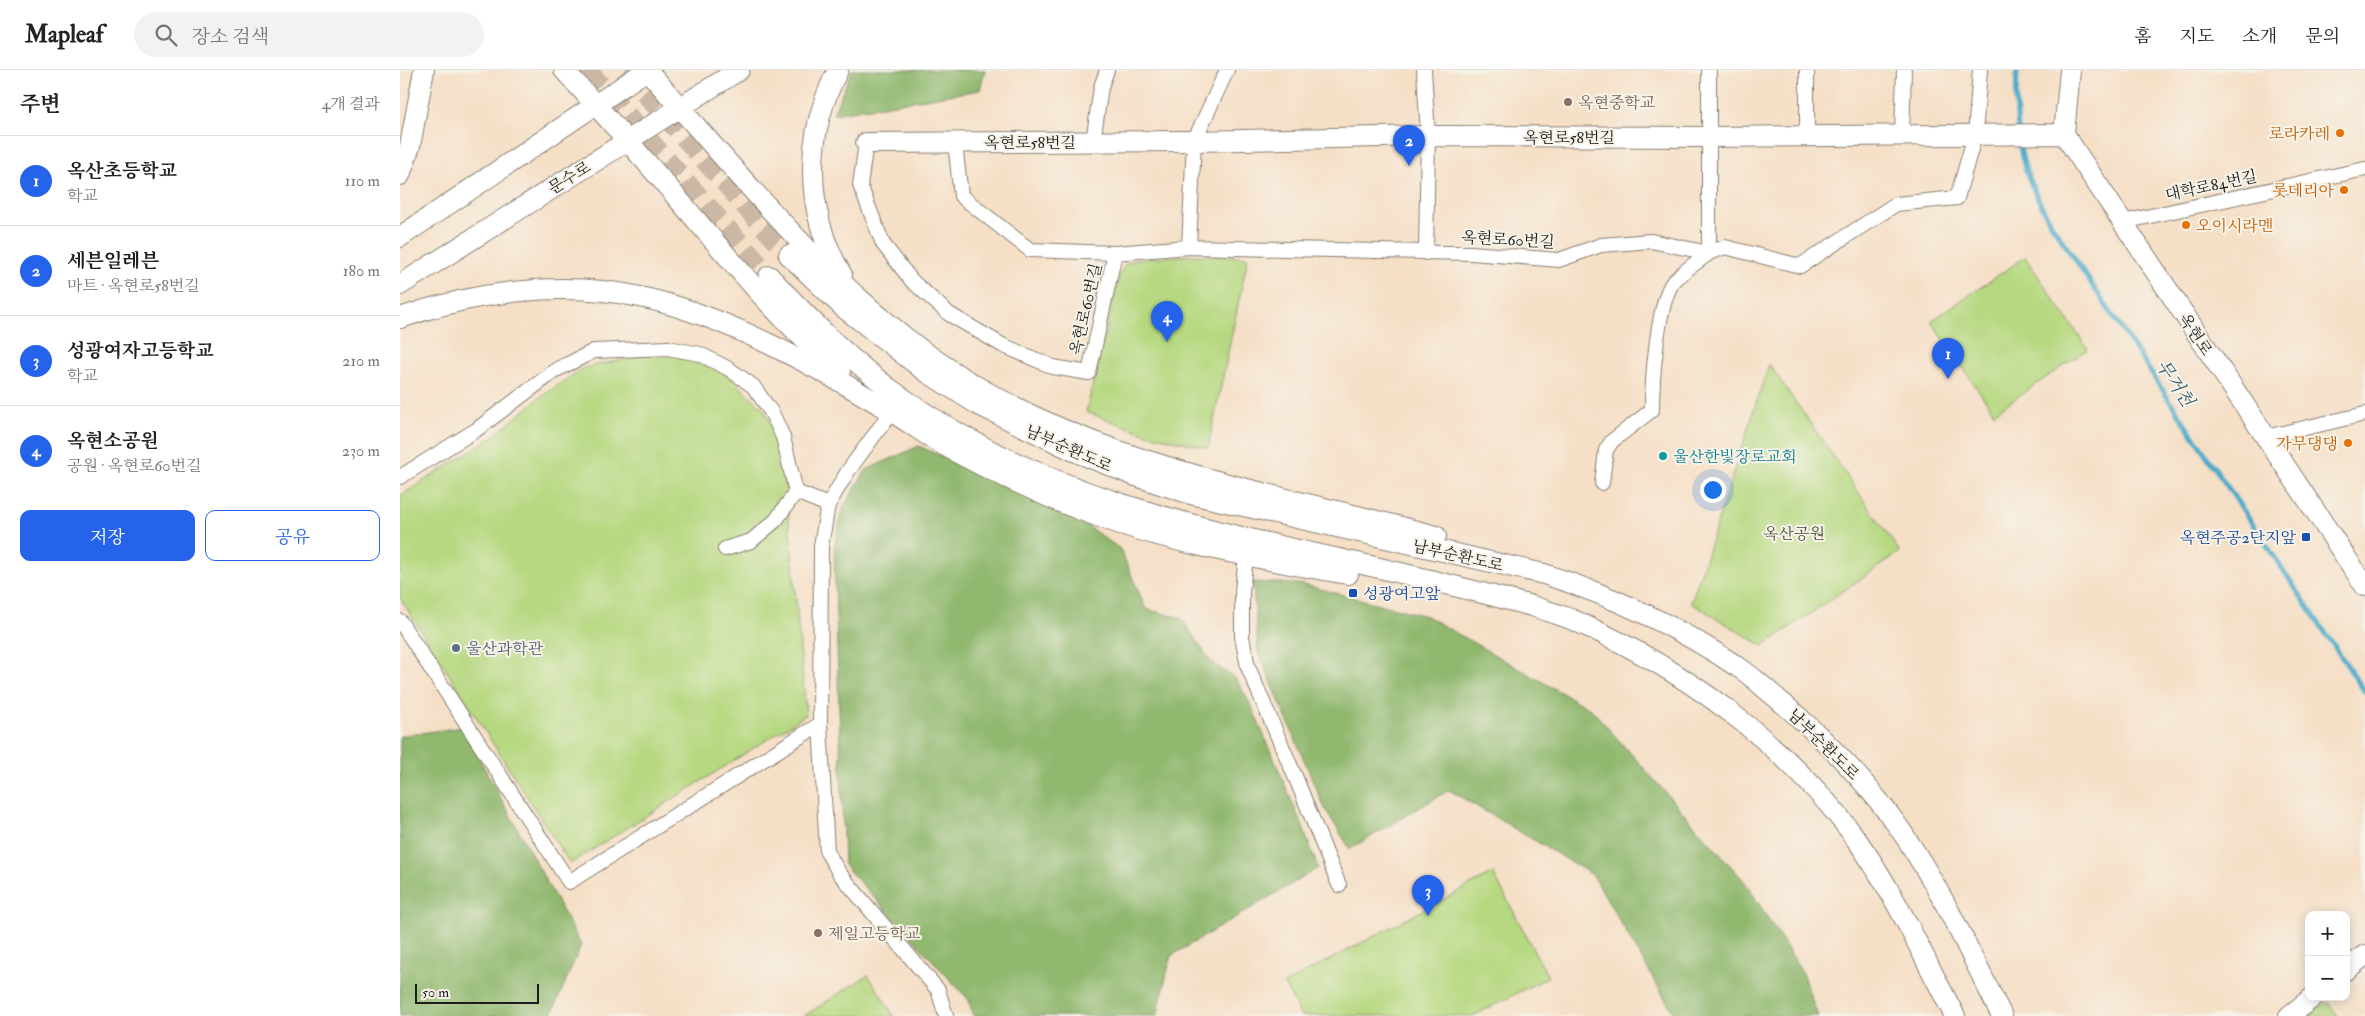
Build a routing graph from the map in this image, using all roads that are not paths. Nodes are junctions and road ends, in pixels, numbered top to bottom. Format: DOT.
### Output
graph roads {
  1 [pos="424,70"];
  2 [pos="564,70"];
  3 [pos="647,70"];
  4 [pos="739,70"];
  5 [pos="838,70"];
  6 [pos="1107,70"];
  7 [pos="1227,70"];
  8 [pos="1424,70"];
  9 [pos="1709,70"];
  10 [pos="1807,70"];
  11 [pos="1904,70"];
  12 [pos="1980,70"];
  13 [pos="2070,70"];
  14 [pos="596,104"];
  15 [pos="680,107"];
  16 [pos="2064,134"];
  17 [pos="1902,135"];
  18 [pos="1975,135"];
  19 [pos="1428,136"];
  20 [pos="1807,136"];
  21 [pos="1709,137"];
  22 [pos="628,140"];
  23 [pos="1194,141"];
  24 [pos="1093,142"];
  25 [pos="866,143"];
  26 [pos="955,143"];
  27 [pos="2365,169"];
  28 [pos="400,175"];
  29 [pos="2123,222"];
  30 [pos="400,237"];
  31 [pos="1189,247"];
  32 [pos="1115,253"];
  33 [pos="1426,253"];
  34 [pos="1709,253"];
  35 [pos="790,255"];
  36 [pos="769,276"];
  37 [pos="400,285"];
  38 [pos="856,295"];
  39 [pos="400,318"];
  40 [pos="892,411"];
  41 [pos="2365,414"];
  42 [pos="2266,437"];
  43 [pos="400,477"];
  44 [pos="1602,483"];
  45 [pos="796,492"];
  46 [pos="828,505"];
  47 [pos="725,549"];
  48 [pos="1246,556"];
  49 [pos="2365,586"];
  50 [pos="1596,591"];
  51 [pos="400,621"];
  52 [pos="1580,623"];
  53 [pos="820,724"];
  54 [pos="1339,885"];
  55 [pos="2365,956"];
  56 [pos="2350,967"];
  57 [pos="2307,1001"];
  58 [pos="946,1016"];
  59 [pos="1955,1016"];
  60 [pos="2002,1016"];
  61 [pos="2289,1016"];
  1 -- 28 [label="main road"];
  2 -- 14 [label="main road"];
  3 -- 14 [label="main road"];
  3 -- 15 [label="main road"];
  4 -- 15 [label="main road, 문수로"];
  5 -- 38 [label="main road"];
  6 -- 24 [label="street"];
  7 -- 23 [label="street"];
  8 -- 19 [label="street"];
  9 -- 21 [label="street"];
  10 -- 20 [label="street"];
  11 -- 17 [label="street"];
  12 -- 18 [label="street"];
  13 -- 16 [label="main road"];
  14 -- 22 [label="main road"];
  14 -- 30 [label="main road"];
  15 -- 22 [label="main road, 문수로"];
  15 -- 38 [label="main road"];
  16 -- 18 [label="main road, 옥현로58번길"];
  16 -- 29 [label="main road, 옥현로"];
  17 -- 18 [label="main road, 옥현로58번길"];
  17 -- 20 [label="main road, 옥현로58번길"];
  18 -- 34 [label="street, 옥현로60번길"];
  19 -- 21 [label="main road, 옥현로58번길"];
  19 -- 23 [label="main road, 옥현로58번길"];
  19 -- 33 [label="street"];
  20 -- 21 [label="main road, 옥현로58번길"];
  21 -- 34 [label="street"];
  22 -- 37 [label="main road, 문수로"];
  22 -- 40 [label="main road"];
  23 -- 24 [label="main road, 옥현로58번길"];
  23 -- 31 [label="street"];
  24 -- 26 [label="main road, 옥현로58번길"];
  25 -- 26 [label="main road, 옥현로58번길"];
  25 -- 32 [label="street, 옥현로60번길"];
  26 -- 32 [label="street, 옥현로60번길"];
  27 -- 29 [label="street, 대학로84번길"];
  29 -- 42 [label="main road, 옥현로"];
  31 -- 32 [label="street, 옥현로60번길"];
  31 -- 33 [label="street, 옥현로60번길"];
  33 -- 34 [label="street, 옥현로60번길"];
  34 -- 44 [label="street"];
  35 -- 50 [label="main road, 남부순환도로"];
  36 -- 52 [label="main road, 남부순환도로"];
  38 -- 50 [label="main road"];
  39 -- 40 [label="main road"];
  40 -- 46 [label="street"];
  40 -- 48 [label="main road"];
  41 -- 42 [label="street"];
  42 -- 49 [label="main road, 옥현로"];
  43 -- 45 [label="street"];
  45 -- 46 [label="street"];
  45 -- 47 [label="street"];
  46 -- 53 [label="street"];
  48 -- 52 [label="main road"];
  48 -- 54 [label="street"];
  50 -- 60 [label="main road, 남부순환도로"];
  51 -- 53 [label="street"];
  52 -- 59 [label="main road, 남부순환도로"];
  53 -- 58 [label="street"];
  55 -- 56 [label="main road"];
  57 -- 61 [label="main road"];
}
